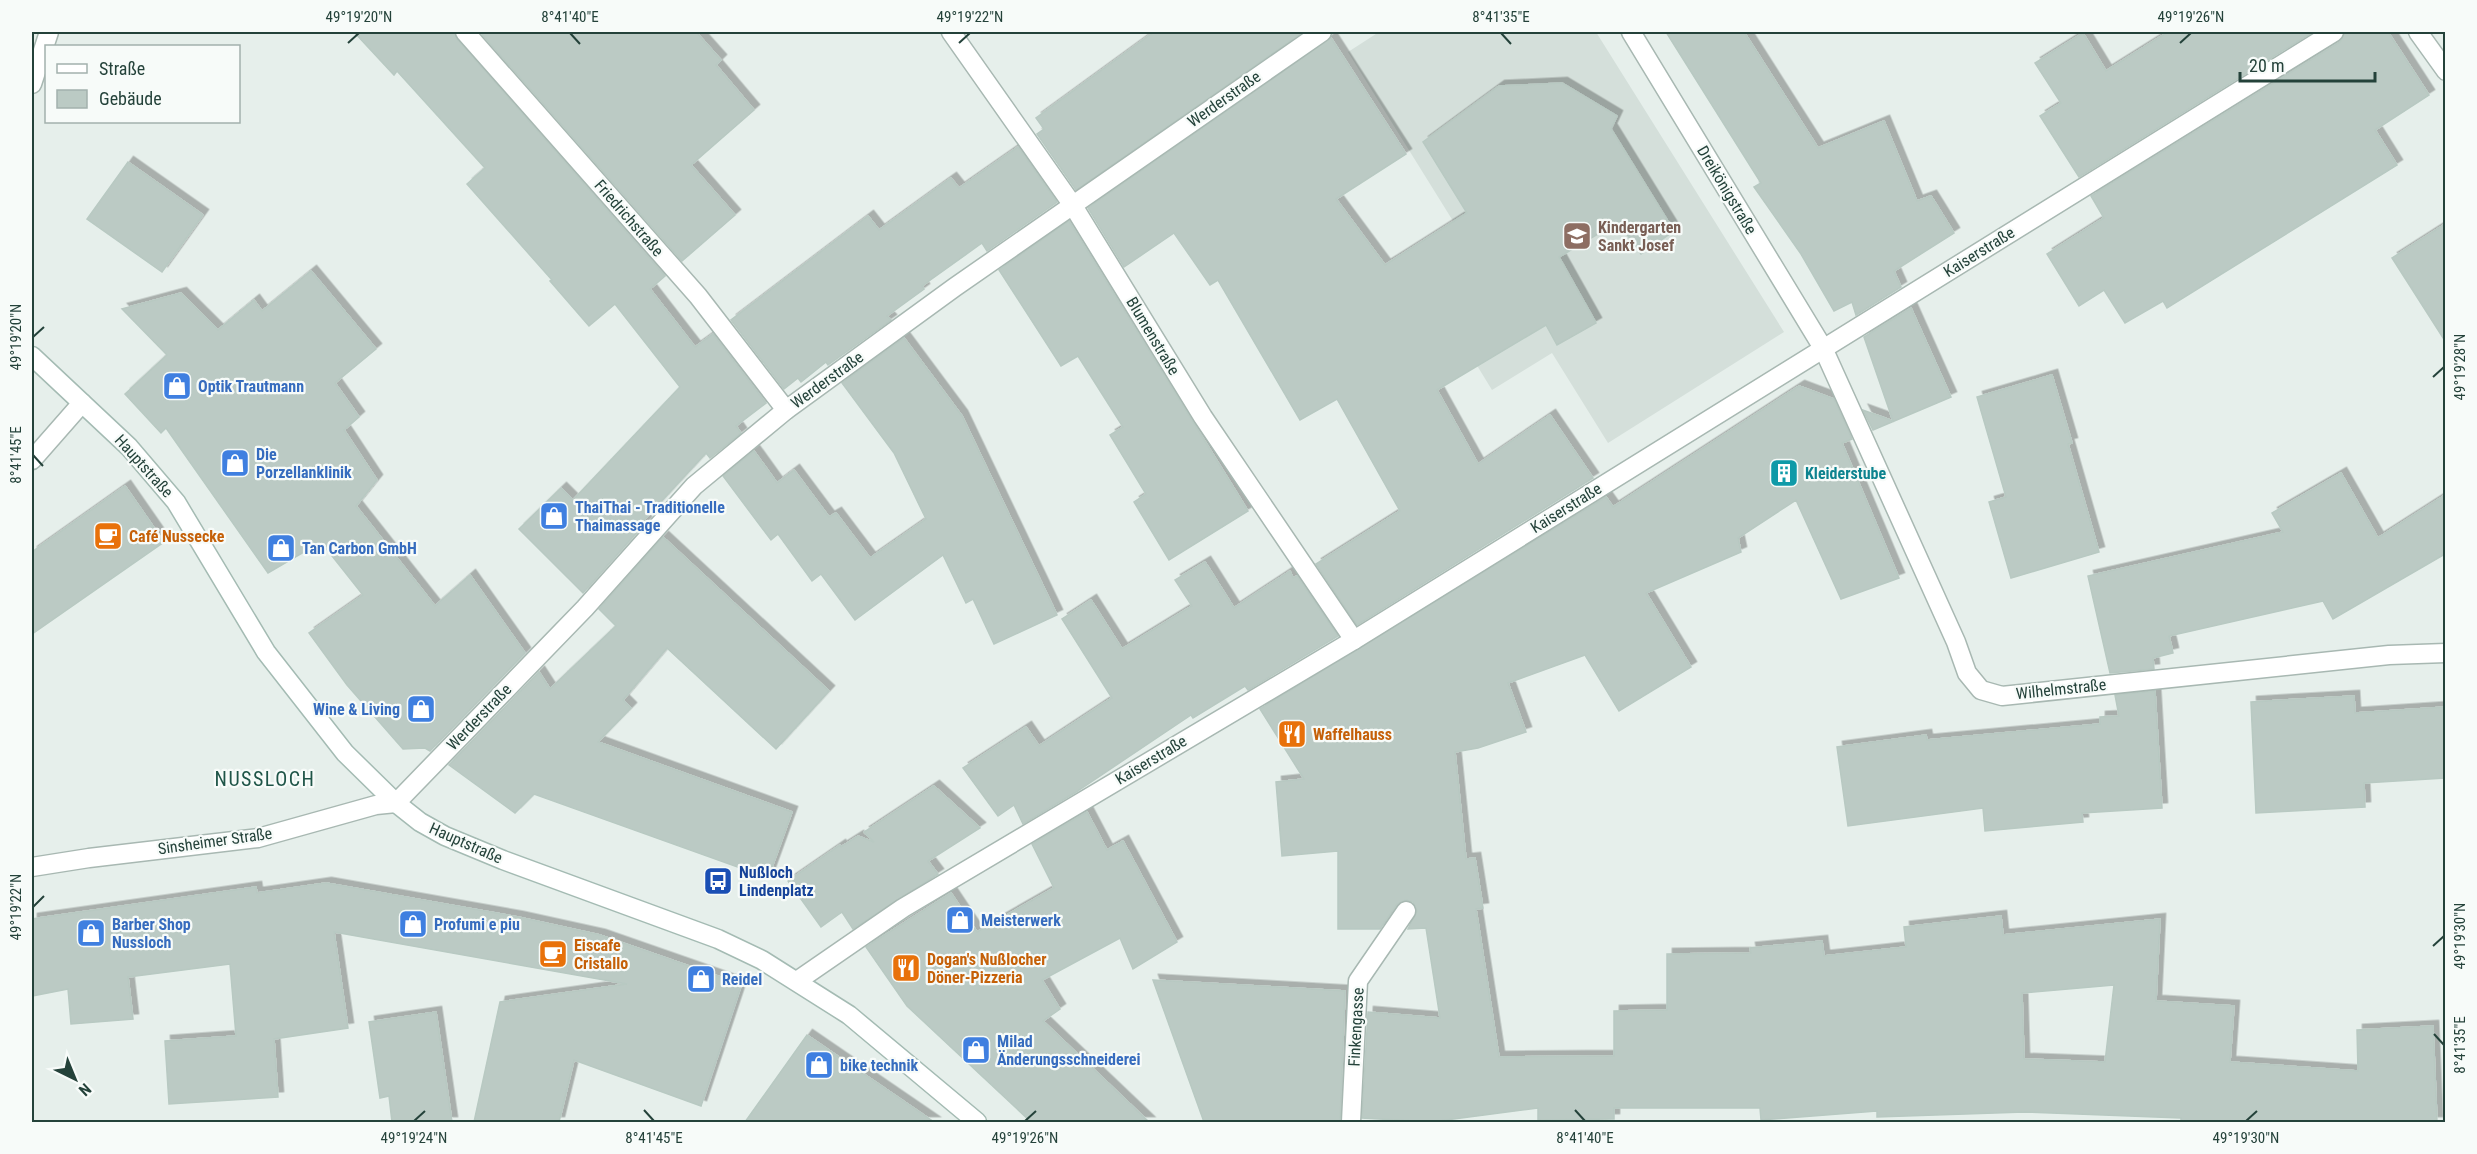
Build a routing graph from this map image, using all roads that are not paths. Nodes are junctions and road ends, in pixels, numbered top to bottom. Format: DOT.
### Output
graph roads {
  1 [pos="49,32"];
  2 [pos="465,32"];
  3 [pos="951,32"];
  4 [pos="1322,32"];
  5 [pos="1631,32"];
  6 [pos="2334,32"];
  7 [pos="2418,32"];
  8 [pos="2445,71"];
  9 [pos="32,84"];
  10 [pos="1072,204"];
  11 [pos="1823,348"];
  12 [pos="32,356"];
  13 [pos="82,403"];
  14 [pos="786,410"];
  15 [pos="32,460"];
  16 [pos="1354,640"];
  17 [pos="2445,653"];
  18 [pos="396,802"];
  19 [pos="32,867"];
  20 [pos="1406,911"];
  21 [pos="797,981"];
  22 [pos="977,1122"];
  23 [pos="1352,1122"];
  1 -- 9 [label="street"];
  2 -- 14 [label="street, Friedrichstraße"];
  3 -- 10 [label="street, Blumenstraße"];
  4 -- 10 [label="street, Werderstraße"];
  5 -- 11 [label="street, Dreikönigstraße"];
  6 -- 11 [label="street, Kaiserstraße"];
  7 -- 8 [label="street"];
  10 -- 14 [label="street, Werderstraße"];
  10 -- 16 [label="street, Blumenstraße"];
  11 -- 16 [label="street, Kaiserstraße"];
  11 -- 17 [label="street, Wilhelmstraße"];
  12 -- 13 [label="street, Hauptstraße"];
  13 -- 15 [label="street"];
  13 -- 18 [label="street, Hauptstraße"];
  14 -- 18 [label="street, Werderstraße"];
  16 -- 21 [label="street, Kaiserstraße"];
  18 -- 19 [label="street, Sinsheimer Straße"];
  18 -- 21 [label="street, Hauptstraße"];
  20 -- 23 [label="street, Finkengasse"];
  21 -- 22 [label="street, Hauptstraße"];
}
